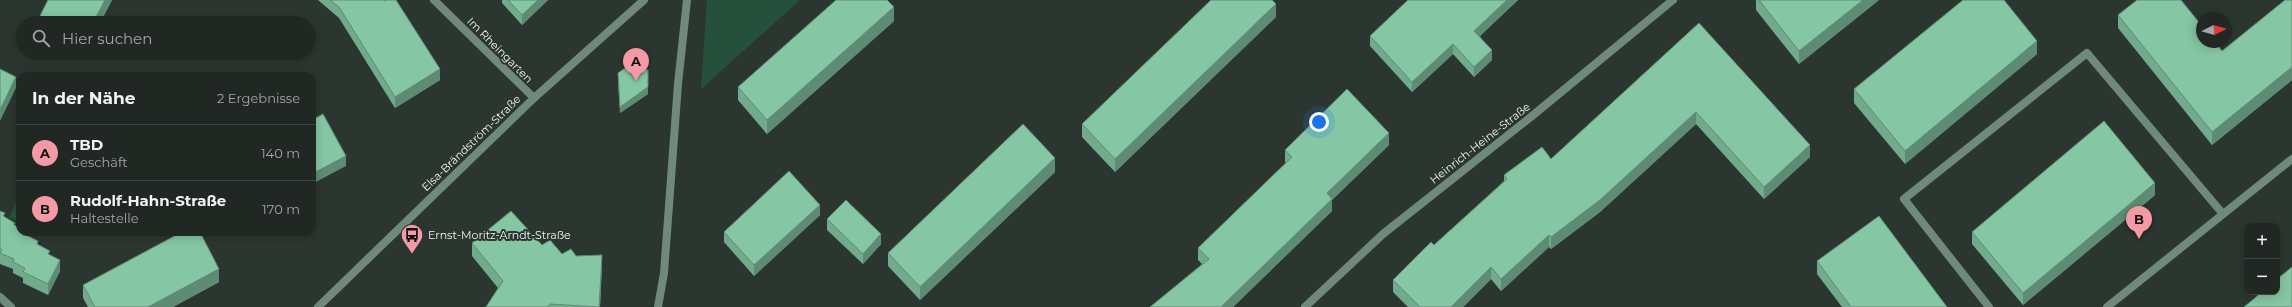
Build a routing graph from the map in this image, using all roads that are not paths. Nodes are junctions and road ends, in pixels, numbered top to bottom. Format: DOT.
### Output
graph roads {
  1 [pos="434,0"];
  2 [pos="644,0"];
  3 [pos="687,0"];
  4 [pos="1673,0"];
  5 [pos="534,98"];
  6 [pos="2292,159"];
  7 [pos="2222,214"];
  8 [pos="0,297"];
  9 [pos="11,307"];
  10 [pos="318,307"];
  11 [pos="658,307"];
  12 [pos="1305,307"];
  13 [pos="1989,307"];
  14 [pos="2107,307"];
  1 -- 5 [label="street, Im Rheingarten"];
  2 -- 5 [label="street, Elsa-Brändström-Straße"];
  3 -- 11 [label="street"];
  4 -- 12 [label="street, Heinrich-Heine-Straße"];
  5 -- 10 [label="street, Elsa-Brändström-Straße"];
  6 -- 7 [label="street"];
  7 -- 13 [label="street"];
  7 -- 14 [label="street"];
  8 -- 9 [label="street"];
}
